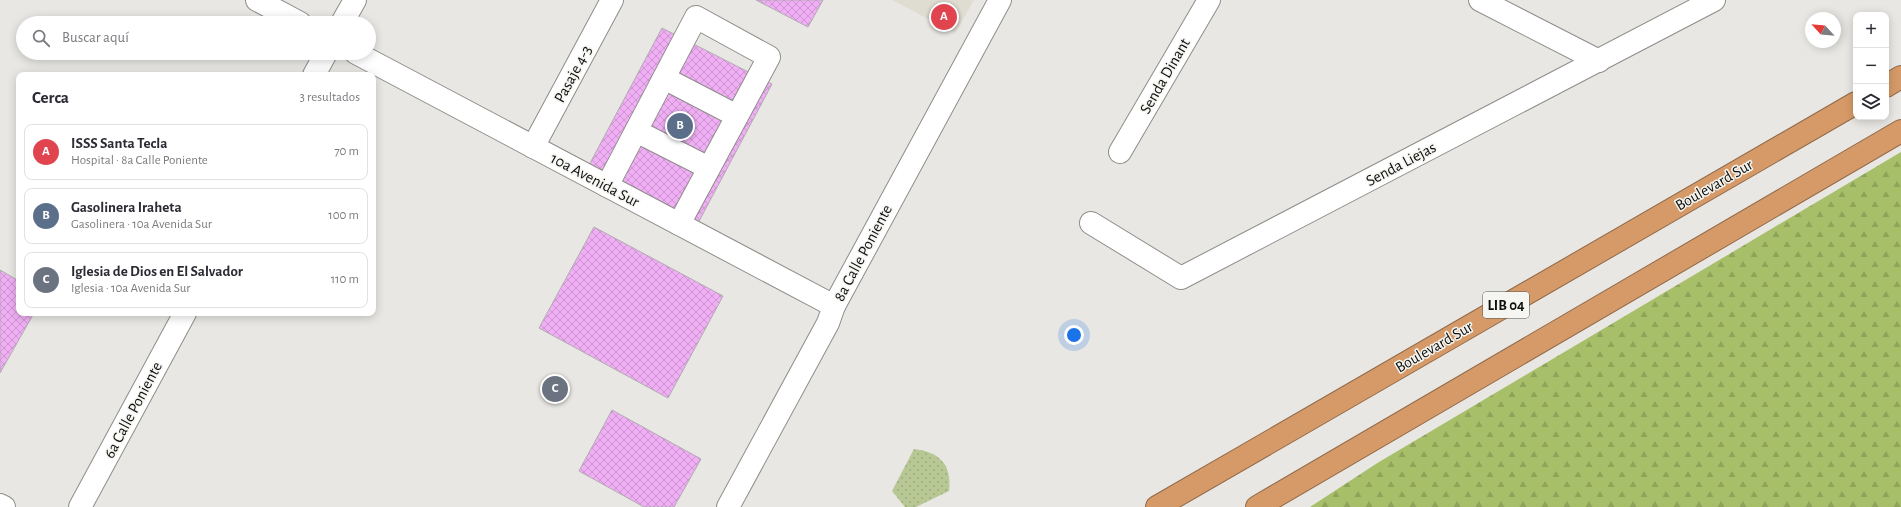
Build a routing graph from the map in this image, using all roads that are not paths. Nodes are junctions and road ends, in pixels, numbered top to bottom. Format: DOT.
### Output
graph roads {
  1 [pos="257,0"];
  2 [pos="354,0"];
  3 [pos="612,0"];
  4 [pos="1000,0"];
  5 [pos="1209,0"];
  6 [pos="1480,0"];
  7 [pos="1714,0"];
  8 [pos="287,16"];
  9 [pos="346,16"];
  10 [pos="322,60"];
  11 [pos="369,60"];
  12 [pos="1599,61"];
  13 [pos="316,72"];
  14 [pos="1901,77"];
  15 [pos="664,78"];
  16 [pos="1889,84"];
  17 [pos="1853,105"];
  18 [pos="737,116"];
  19 [pos="636,131"];
  20 [pos="1901,131"];
  21 [pos="533,147"];
  22 [pos="1120,152"];
  23 [pos="709,168"];
  24 [pos="607,186"];
  25 [pos="1091,223"];
  26 [pos="679,224"];
  27 [pos="834,306"];
  28 [pos="183,316"];
  29 [pos="0,505"];
  30 [pos="4,507"];
  31 [pos="80,507"];
  32 [pos="728,507"];
  33 [pos="1157,507"];
  34 [pos="1257,507"];
  1 -- 8 [label="street"];
  2 -- 9 [label="street"];
  3 -- 21 [label="street, Pasaje 4-3"];
  4 -- 27 [label="street, 8a Calle Poniente"];
  5 -- 22 [label="street, Senda Dinant"];
  6 -- 12 [label="street"];
  7 -- 12 [label="street, Senda Liejas"];
  10 -- 13 [label="street"];
  11 -- 21 [label="street, 10a Avenida Sur"];
  12 -- 25 [label="street, Senda Liejas"];
  14 -- 16 [label="highway"];
  15 -- 18 [label="street"];
  15 -- 18 [label="street"];
  15 -- 19 [label="street"];
  17 -- 33 [label="highway, Boulevard Sur / LIB 04"];
  18 -- 23 [label="street"];
  19 -- 23 [label="street"];
  19 -- 24 [label="street"];
  20 -- 34 [label="highway"];
  21 -- 24 [label="street, 10a Avenida Sur"];
  23 -- 26 [label="street"];
  24 -- 26 [label="street, 10a Avenida Sur"];
  26 -- 27 [label="street, 10a Avenida Sur"];
  27 -- 32 [label="street, 8a Calle Poniente"];
  28 -- 31 [label="street, 6a Calle Poniente"];
  29 -- 30 [label="street"];
}
